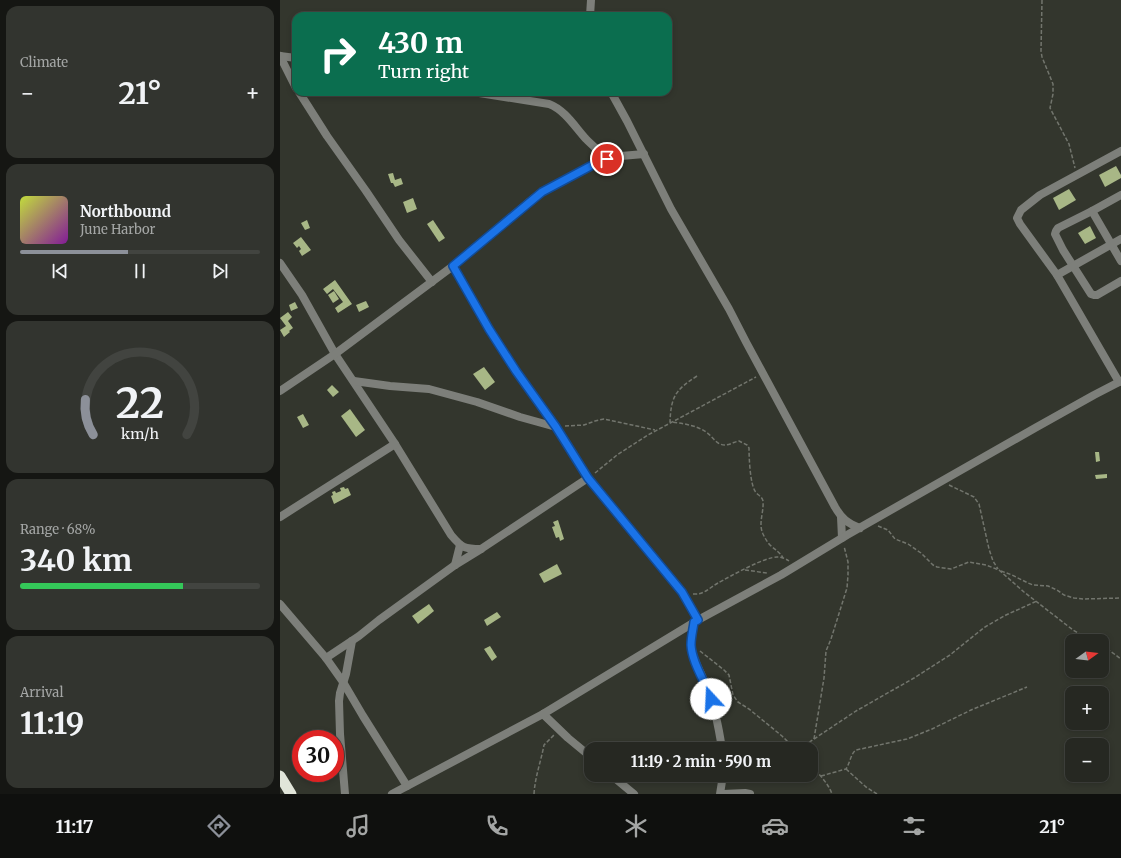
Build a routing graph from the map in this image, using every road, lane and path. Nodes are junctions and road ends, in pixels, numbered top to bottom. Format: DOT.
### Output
graph roads {
  1 [pos="591,0"];
  2 [pos="1042,0"];
  3 [pos="590,12"];
  4 [pos="280,56"];
  5 [pos="292,58"];
  6 [pos="292,80"];
  7 [pos="302,96"];
  8 [pos="498,96"];
  9 [pos="613,96"];
  10 [pos="1121,151"];
  11 [pos="644,154"];
  12 [pos="607,159"];
  13 [pos="1077,176"];
  14 [pos="1121,195"];
  15 [pos="1092,211"];
  16 [pos="1121,239"];
  17 [pos="1111,244"];
  18 [pos="1121,261"];
  19 [pos="280,263"];
  20 [pos="1073,265"];
  21 [pos="453,266"];
  22 [pos="1056,275"];
  23 [pos="1121,281"];
  24 [pos="432,282"];
  25 [pos="335,354"];
  26 [pos="763,373"];
  27 [pos="697,376"];
  28 [pos="354,381"];
  29 [pos="1120,382"];
  30 [pos="280,392"];
  31 [pos="670,422"];
  32 [pos="556,427"];
  33 [pos="655,430"];
  34 [pos="394,444"];
  35 [pos="588,478"];
  36 [pos="941,482"];
  37 [pos="280,517"];
  38 [pos="841,517"];
  39 [pos="868,524"];
  40 [pos="860,528"];
  41 [pos="842,538"];
  42 [pos="460,545"];
  43 [pos="482,549"];
  44 [pos="783,558"];
  45 [pos="455,565"];
  46 [pos="796,566"];
  47 [pos="743,570"];
  48 [pos="999,570"];
  49 [pos="781,575"];
  50 [pos="682,592"];
  51 [pos="1121,598"];
  52 [pos="1037,601"];
  53 [pos="280,604"];
  54 [pos="696,621"];
  55 [pos="1080,634"];
  56 [pos="352,641"];
  57 [pos="691,644"];
  58 [pos="1109,650"];
  59 [pos="326,658"];
  60 [pos="1121,659"];
  61 [pos="343,682"];
  62 [pos="1027,687"];
  63 [pos="543,714"];
  64 [pos="559,729"];
  65 [pos="814,739"];
  66 [pos="721,742"];
  67 [pos="788,742"];
  68 [pos="810,742"];
  69 [pos="584,751"];
  70 [pos="846,769"];
  71 [pos="818,773"];
  72 [pos="280,776"];
  73 [pos="821,776"];
  74 [pos="619,782"];
  75 [pos="722,782"];
  76 [pos="407,786"];
  77 [pos="291,794"];
  78 [pos="346,794"];
  79 [pos="392,794"];
  80 [pos="534,794"];
  81 [pos="634,794"];
  82 [pos="720,794"];
  83 [pos="723,794"];
  84 [pos="750,794"];
  85 [pos="832,794"];
  86 [pos="877,794"];
  1 -- 3 [label="street"];
  2 -- 13 [label="path"];
  4 -- 5 [label="street"];
  4 -- 6 [label="street"];
  7 -- 24 [label="street"];
  8 -- 12 [label="street"];
  9 -- 11 [label="street"];
  10 -- 13 [label="street"];
  11 -- 12 [label="street"];
  11 -- 26 [label="street"];
  12 -- 21 [label="street"];
  13 -- 22 [label="street"];
  14 -- 15 [label="street"];
  15 -- 17 [label="street"];
  15 -- 20 [label="street"];
  16 -- 17 [label="street"];
  17 -- 18 [label="street"];
  17 -- 20 [label="street"];
  19 -- 25 [label="street"];
  20 -- 22 [label="street"];
  20 -- 23 [label="street"];
  21 -- 24 [label="street"];
  21 -- 32 [label="street"];
  22 -- 29 [label="street"];
  24 -- 25 [label="street"];
  25 -- 28 [label="street"];
  25 -- 30 [label="street"];
  26 -- 31 [label="path"];
  26 -- 38 [label="street"];
  27 -- 31 [label="path"];
  28 -- 32 [label="street"];
  28 -- 34 [label="street"];
  29 -- 36 [label="street"];
  31 -- 33 [label="path"];
  31 -- 44 [label="path"];
  32 -- 33 [label="path"];
  32 -- 35 [label="street"];
  33 -- 35 [label="path"];
  34 -- 37 [label="street"];
  34 -- 42 [label="street"];
  35 -- 43 [label="street"];
  35 -- 50 [label="street"];
  36 -- 39 [label="street"];
  36 -- 48 [label="path"];
  38 -- 40 [label="street"];
  38 -- 41 [label="street"];
  39 -- 40 [label="street"];
  39 -- 48 [label="path"];
  40 -- 41 [label="street"];
  41 -- 46 [label="street"];
  41 -- 65 [label="path"];
  42 -- 43 [label="street"];
  42 -- 45 [label="street"];
  43 -- 45 [label="street"];
  44 -- 46 [label="path"];
  44 -- 47 [label="path"];
  45 -- 56 [label="street"];
  46 -- 49 [label="street"];
  47 -- 49 [label="path"];
  47 -- 50 [label="path"];
  48 -- 51 [label="path"];
  48 -- 52 [label="path"];
  49 -- 54 [label="street"];
  50 -- 54 [label="street"];
  52 -- 55 [label="path"];
  52 -- 65 [label="path"];
  53 -- 59 [label="street"];
  54 -- 57 [label="street"];
  54 -- 63 [label="street"];
  56 -- 59 [label="street"];
  56 -- 61 [label="street"];
  57 -- 66 [label="street"];
  57 -- 67 [label="path"];
  58 -- 60 [label="path"];
  59 -- 61 [label="street"];
  61 -- 76 [label="street"];
  61 -- 78 [label="street"];
  62 -- 70 [label="path"];
  63 -- 64 [label="street"];
  63 -- 76 [label="street"];
  64 -- 69 [label="street"];
  64 -- 80 [label="path"];
  65 -- 68 [label="path"];
  70 -- 73 [label="path"];
  70 -- 86 [label="path"];
  71 -- 73 [label="path"];
  72 -- 77 [label="highway"];
  73 -- 85 [label="path"];
  74 -- 81 [label="street"];
  75 -- 82 [label="street"];
  76 -- 79 [label="street"];
  83 -- 84 [label="street"];
}
